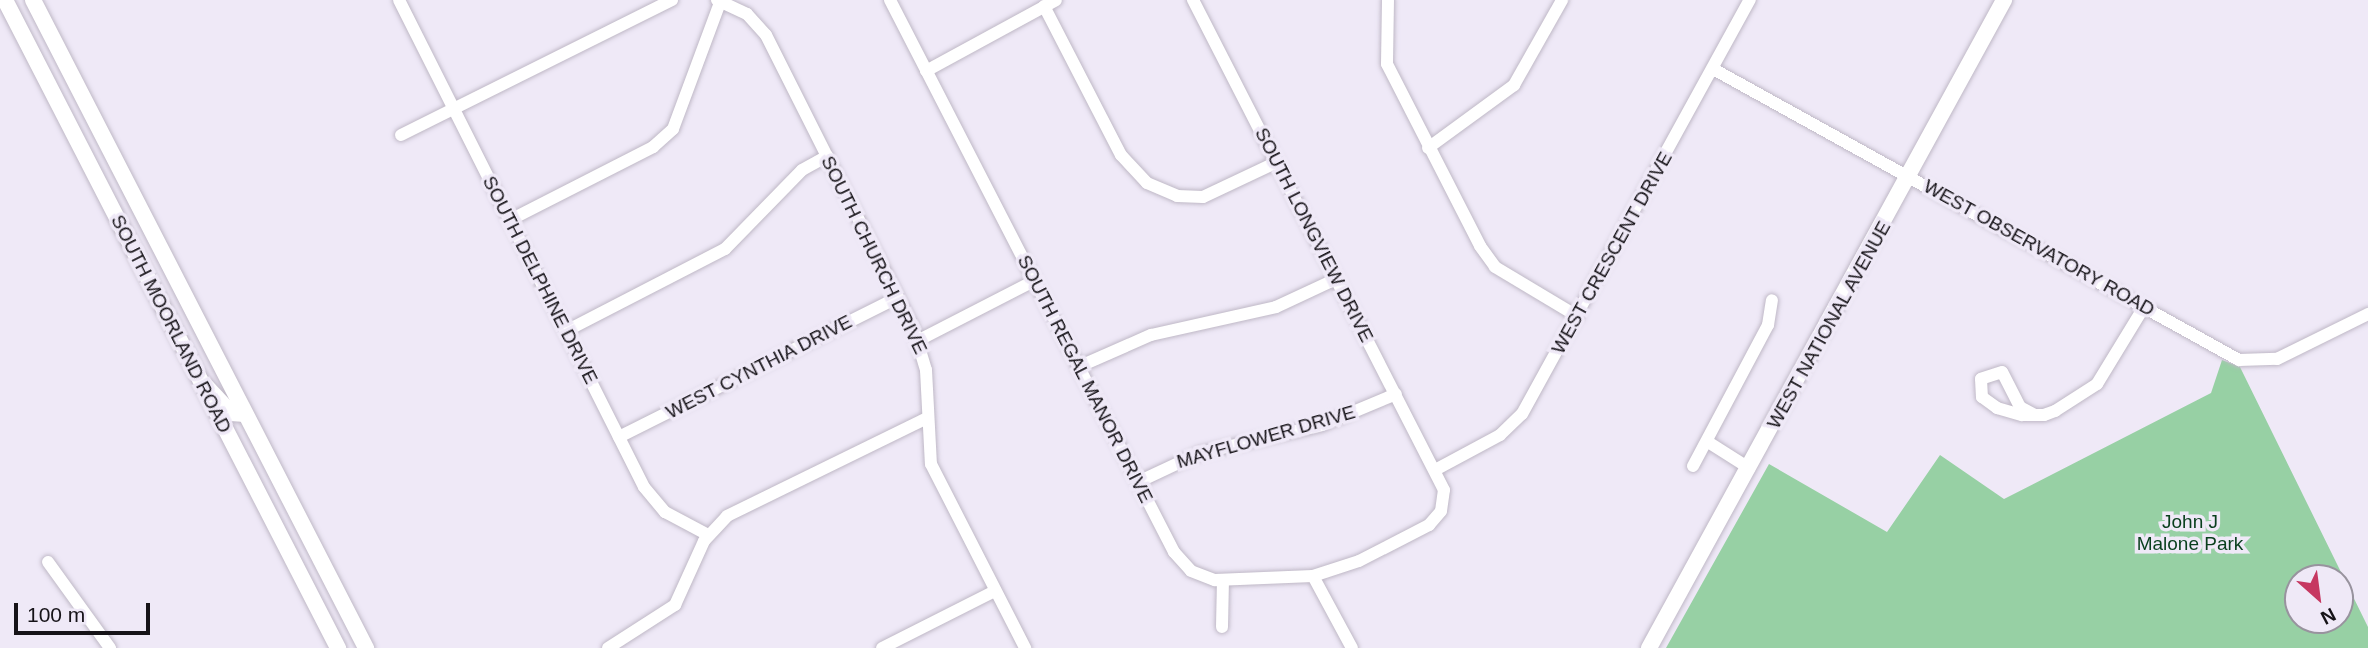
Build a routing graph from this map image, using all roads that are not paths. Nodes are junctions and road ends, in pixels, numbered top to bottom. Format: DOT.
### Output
graph roads {
  1 [pos="5,0"];
  2 [pos="399,0"];
  3 [pos="672,0"];
  4 [pos="720,0"];
  5 [pos="890,0"];
  6 [pos="1056,0"];
  7 [pos="1193,0"];
  8 [pos="1388,0"];
  9 [pos="1562,0"];
  10 [pos="1751,0"];
  11 [pos="2004,0"];
  12 [pos="35,5"];
  13 [pos="1044,6"];
  14 [pos="16,22"];
  15 [pos="1715,69"];
  16 [pos="926,71"];
  17 [pos="454,108"];
  18 [pos="401,135"];
  19 [pos="1428,148"];
  20 [pos="827,156"];
  21 [pos="1277,162"];
  22 [pos="1911,177"];
  23 [pos="510,220"];
  24 [pos="1336,279"];
  25 [pos="1034,281"];
  26 [pos="898,297"];
  27 [pos="1772,300"];
  28 [pos="2144,307"];
  29 [pos="2368,314"];
  30 [pos="1577,316"];
  31 [pos="566,331"];
  32 [pos="919,340"];
  33 [pos="184,349"];
  34 [pos="1078,367"];
  35 [pos="229,382"];
  36 [pos="201,383"];
  37 [pos="1396,394"];
  38 [pos="245,414"];
  39 [pos="2035,415"];
  40 [pos="925,419"];
  41 [pos="619,437"];
  42 [pos="1707,442"];
  43 [pos="1693,466"];
  44 [pos="1749,468"];
  45 [pos="1435,470"];
  46 [pos="1138,482"];
  47 [pos="708,535"];
  48 [pos="48,562"];
  49 [pos="1313,576"];
  50 [pos="1223,581"];
  51 [pos="995,591"];
  52 [pos="1222,627"];
  53 [pos="110,648"];
  54 [pos="338,648"];
  55 [pos="366,648"];
  56 [pos="608,648"];
  57 [pos="882,648"];
  58 [pos="1024,648"];
  59 [pos="1352,648"];
  60 [pos="1649,648"];
  1 -- 14 [label="main road, SOUTH MOORLAND ROAD"];
  2 -- 17 [label="street, SOUTH DELPHINE DRIVE"];
  3 -- 17 [label="street"];
  4 -- 20 [label="street, SOUTH CHURCH DRIVE"];
  4 -- 23 [label="street"];
  5 -- 16 [label="street, SOUTH REGAL MANOR DRIVE"];
  6 -- 13 [label="street"];
  7 -- 21 [label="street, SOUTH LONGVIEW DRIVE"];
  8 -- 19 [label="street"];
  9 -- 19 [label="street"];
  10 -- 15 [label="street, WEST CRESCENT DRIVE"];
  11 -- 22 [label="main road, WEST NATIONAL AVENUE"];
  12 -- 14 [label="main road"];
  12 -- 35 [label="main road, SOUTH MOORLAND ROAD"];
  13 -- 16 [label="street"];
  13 -- 21 [label="street"];
  14 -- 33 [label="main road, SOUTH MOORLAND ROAD"];
  15 -- 22 [label="street, WEST OBSERVATORY ROAD"];
  15 -- 30 [label="street, WEST CRESCENT DRIVE"];
  16 -- 25 [label="street, SOUTH REGAL MANOR DRIVE"];
  17 -- 18 [label="street"];
  17 -- 23 [label="street, SOUTH DELPHINE DRIVE"];
  19 -- 30 [label="street"];
  20 -- 26 [label="street, SOUTH CHURCH DRIVE"];
  20 -- 31 [label="street"];
  21 -- 24 [label="street, SOUTH LONGVIEW DRIVE"];
  22 -- 28 [label="street, WEST OBSERVATORY ROAD"];
  22 -- 44 [label="main road, WEST NATIONAL AVENUE"];
  23 -- 31 [label="street, SOUTH DELPHINE DRIVE"];
  24 -- 34 [label="street"];
  24 -- 37 [label="street, SOUTH LONGVIEW DRIVE"];
  25 -- 32 [label="street"];
  25 -- 34 [label="street, SOUTH REGAL MANOR DRIVE"];
  26 -- 32 [label="street, SOUTH CHURCH DRIVE"];
  26 -- 41 [label="street, WEST CYNTHIA DRIVE"];
  27 -- 42 [label="street"];
  28 -- 29 [label="street, WEST OBSERVATORY ROAD"];
  28 -- 39 [label="street"];
  30 -- 45 [label="street, WEST CRESCENT DRIVE"];
  31 -- 41 [label="street, SOUTH DELPHINE DRIVE"];
  32 -- 40 [label="street, SOUTH CHURCH DRIVE"];
  33 -- 35 [label="main road"];
  33 -- 36 [label="main road, SOUTH MOORLAND ROAD"];
  34 -- 46 [label="street, SOUTH REGAL MANOR DRIVE"];
  35 -- 38 [label="main road, SOUTH MOORLAND ROAD"];
  36 -- 38 [label="main road"];
  36 -- 54 [label="main road, SOUTH MOORLAND ROAD"];
  37 -- 45 [label="street, SOUTH LONGVIEW DRIVE"];
  37 -- 46 [label="street, MAYFLOWER DRIVE"];
  38 -- 55 [label="main road, SOUTH MOORLAND ROAD"];
  39 -- 39 [label="street"];
  40 -- 47 [label="street"];
  40 -- 51 [label="street, SOUTH CHURCH DRIVE"];
  41 -- 47 [label="street, SOUTH DELPHINE DRIVE"];
  42 -- 43 [label="street"];
  42 -- 44 [label="street"];
  44 -- 60 [label="main road, WEST NATIONAL AVENUE"];
  45 -- 49 [label="street, SOUTH REGAL MANOR DRIVE"];
  46 -- 50 [label="street, SOUTH REGAL MANOR DRIVE"];
  47 -- 56 [label="street"];
  48 -- 53 [label="street"];
  49 -- 50 [label="street, SOUTH REGAL MANOR DRIVE"];
  49 -- 59 [label="street"];
  50 -- 52 [label="street"];
  51 -- 57 [label="street"];
  51 -- 58 [label="street, SOUTH CHURCH DRIVE"];
}
